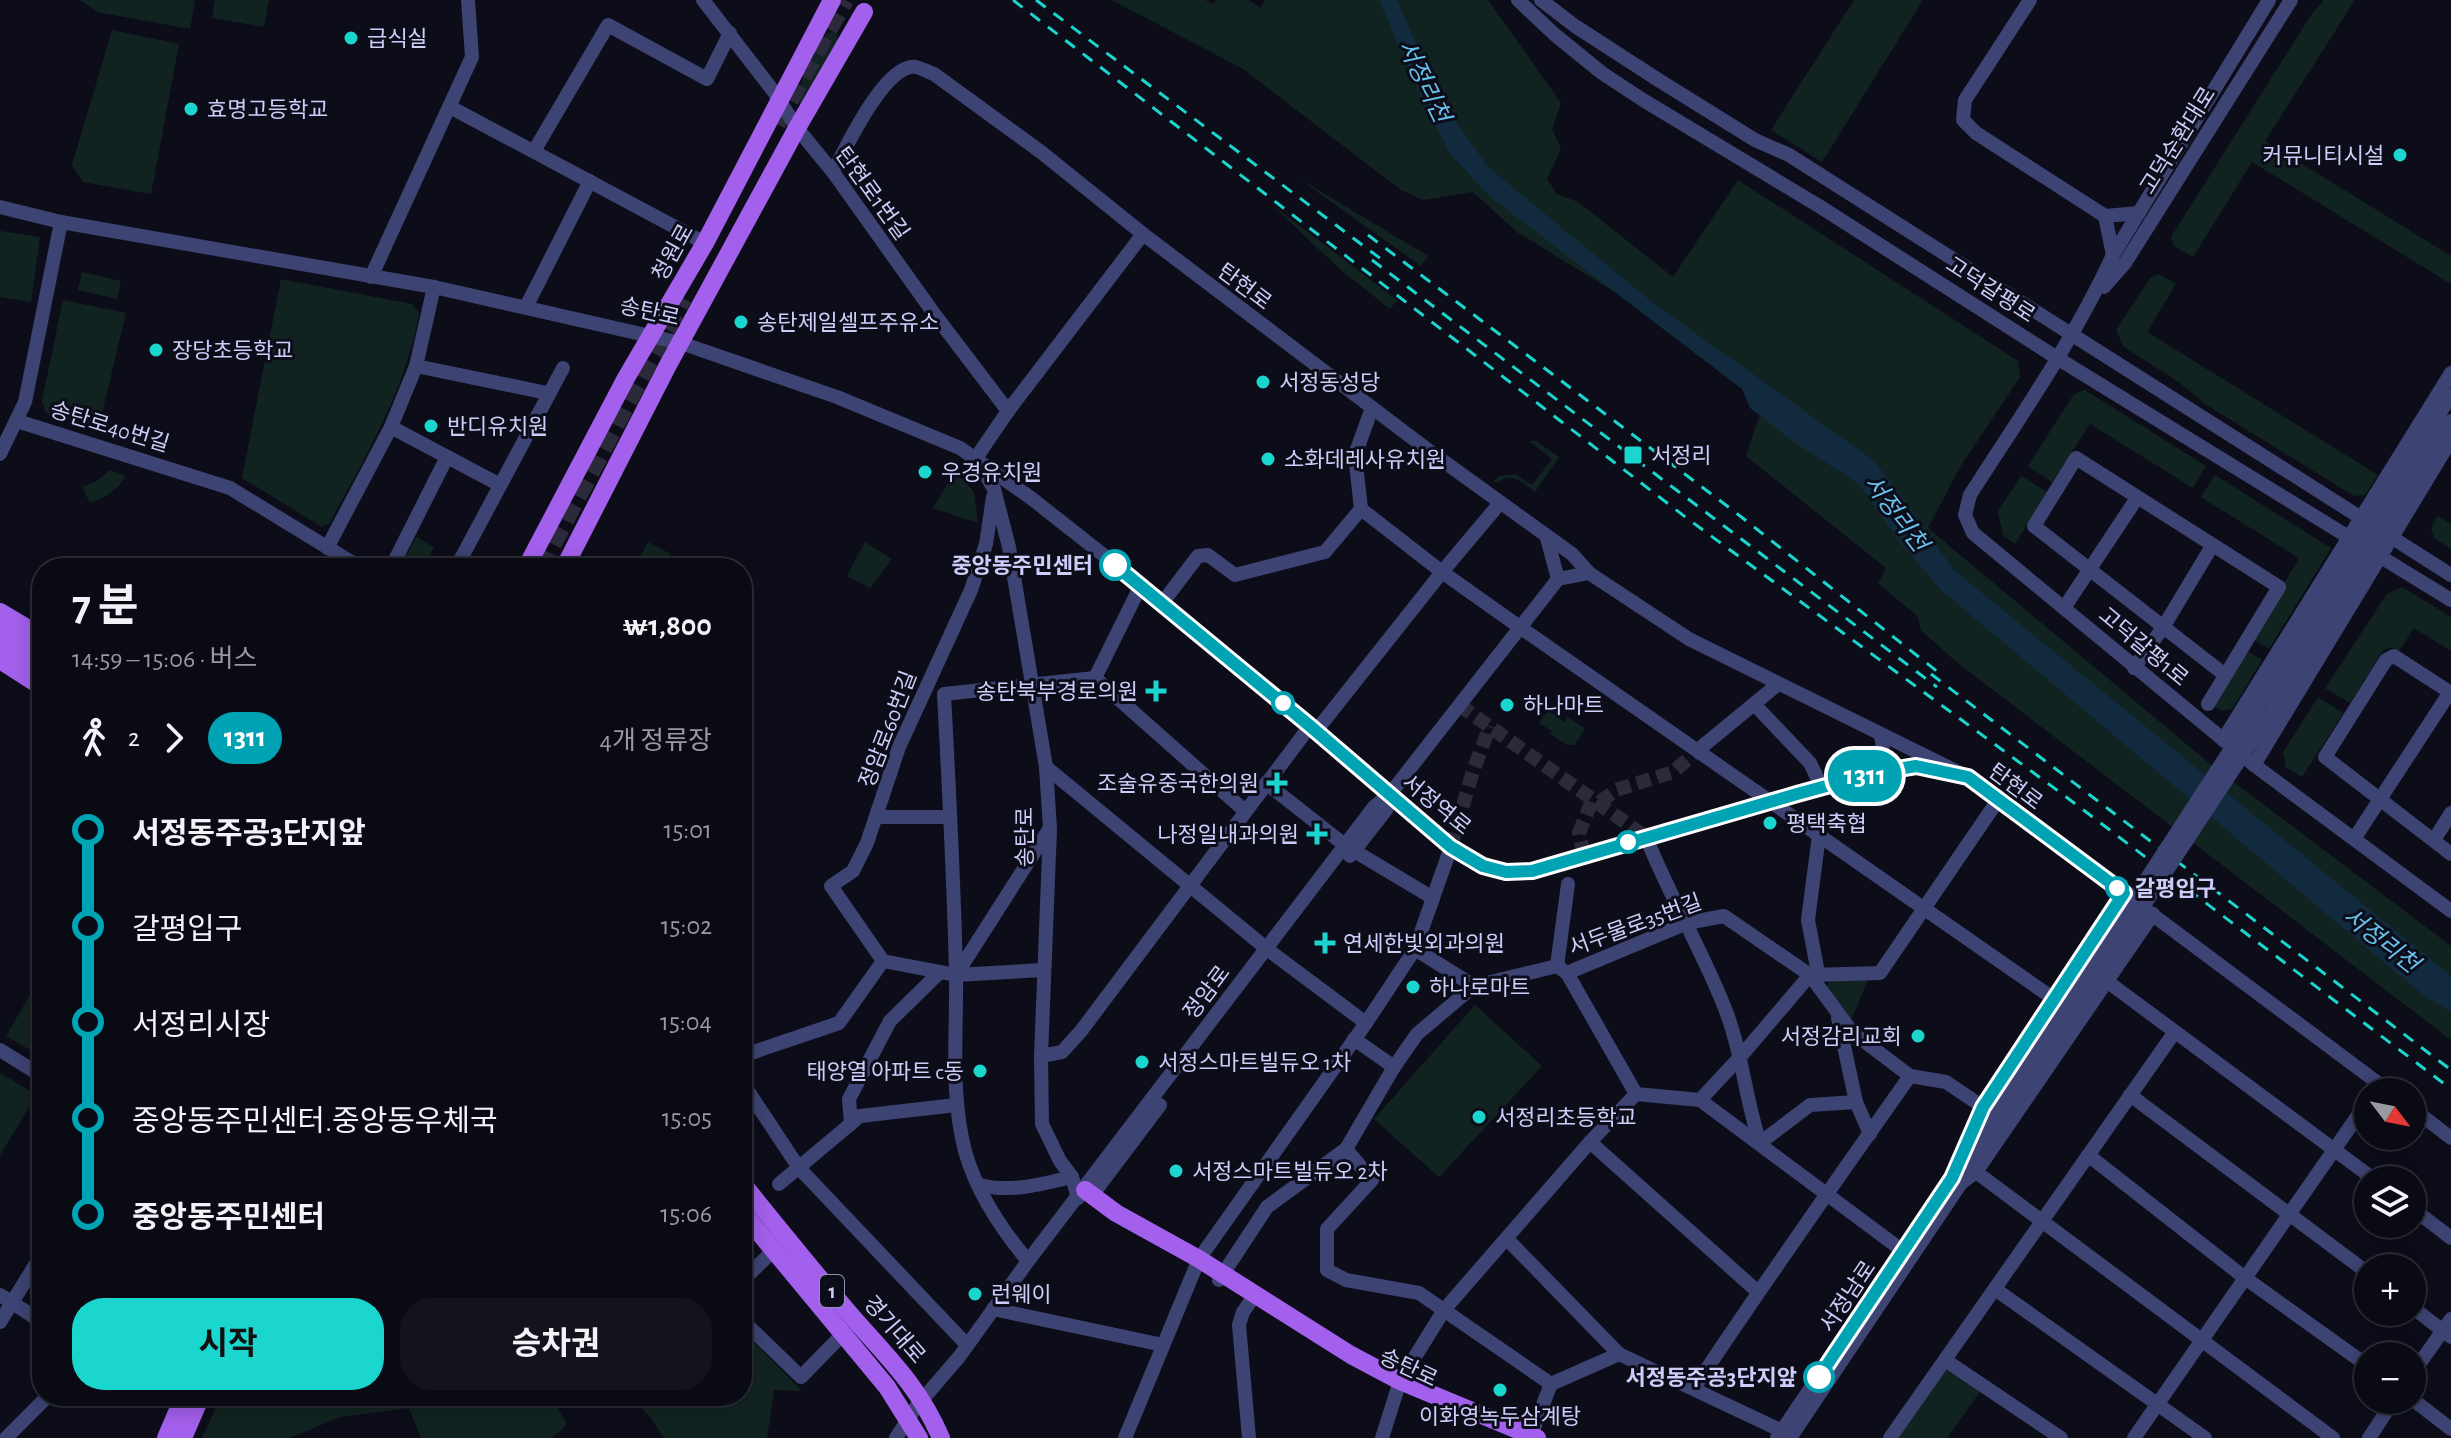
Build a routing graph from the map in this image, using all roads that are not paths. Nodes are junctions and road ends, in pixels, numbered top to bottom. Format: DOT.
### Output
graph roads {
  1 [pos="468,0"];
  2 [pos="703,0"];
  3 [pos="832,0"];
  4 [pos="1518,0"];
  5 [pos="1541,0"];
  6 [pos="2030,0"];
  7 [pos="2269,0"];
  8 [pos="2291,0"];
  9 [pos="864,12"];
  10 [pos="817,32"];
  11 [pos="730,33"];
  12 [pos="845,45"];
  13 [pos="780,101"];
  14 [pos="450,107"];
  15 [pos="797,128"];
  16 [pos="534,151"];
  17 [pos="833,172"];
  18 [pos="590,181"];
  19 [pos="0,207"];
  20 [pos="2139,213"];
  21 [pos="2105,216"];
  22 [pos="61,222"];
  23 [pos="1143,234"];
  24 [pos="705,243"];
  25 [pos="2113,255"];
  26 [pos="371,277"];
  27 [pos="434,287"];
  28 [pos="2093,299"];
  29 [pos="526,307"];
  30 [pos="651,336"];
  31 [pos="2071,336"];
  32 [pos="681,343"];
  33 [pos="2057,358"];
  34 [pos="416,366"];
  35 [pos="563,368"];
  36 [pos="2451,373"];
  37 [pos="626,378"];
  38 [pos="655,392"];
  39 [pos="547,393"];
  40 [pos="2451,395"];
  41 [pos="1372,408"];
  42 [pos="1008,411"];
  43 [pos="17,421"];
  44 [pos="2451,421"];
  45 [pos="391,427"];
  46 [pos="2451,440"];
  47 [pos="0,454"];
  48 [pos="447,457"];
  49 [pos="976,458"];
  50 [pos="500,485"];
  51 [pos="994,489"];
  52 [pos="2137,498"];
  53 [pos="1500,503"];
  54 [pos="1361,509"];
  55 [pos="2360,518"];
  56 [pos="2348,537"];
  57 [pos="1547,538"];
  58 [pos="2393,538"];
  59 [pos="2212,546"];
  60 [pos="327,548"];
  61 [pos="1563,548"];
  62 [pos="344,558"];
  63 [pos="396,558"];
  64 [pos="461,558"];
  65 [pos="531,558"];
  66 [pos="569,558"];
  67 [pos="2381,558"];
  68 [pos="1552,559"];
  69 [pos="2091,569"];
  70 [pos="1442,572"];
  71 [pos="1589,573"];
  72 [pos="2451,575"];
  73 [pos="1558,579"];
  74 [pos="1141,585"];
  75 [pos="2451,600"];
  76 [pos="1163,602"];
  77 [pos="2064,608"];
  78 [pos="0,612"];
  79 [pos="2164,626"];
  80 [pos="0,627"];
  81 [pos="1521,628"];
  82 [pos="32,631"];
  83 [pos="0,644"];
  84 [pos="32,647"];
  85 [pos="0,660"];
  86 [pos="32,665"];
  87 [pos="2271,666"];
  88 [pos="2134,668"];
  89 [pos="2225,675"];
  90 [pos="1095,678"];
  91 [pos="32,681"];
  92 [pos="1032,683"];
  93 [pos="1777,685"];
  94 [pos="2304,686"];
  95 [pos="2450,693"];
  96 [pos="1754,704"];
  97 [pos="2208,704"];
  98 [pos="1313,728"];
  99 [pos="1880,734"];
  100 [pos="2223,740"];
  101 [pos="1698,750"];
  102 [pos="2254,765"];
  103 [pos="1046,767"];
  104 [pos="1874,773"];
  105 [pos="1968,777"];
  106 [pos="1266,783"];
  107 [pos="1822,788"];
  108 [pos="1390,794"];
  109 [pos="1998,800"];
  110 [pos="2381,800"];
  111 [pos="1773,801"];
  112 [pos="1245,811"];
  113 [pos="2451,813"];
  114 [pos="878,817"];
  115 [pos="950,817"];
  116 [pos="1050,829"];
  117 [pos="1819,835"];
  118 [pos="1646,837"];
  119 [pos="2354,839"];
  120 [pos="2434,840"];
  121 [pos="1451,847"];
  122 [pos="1350,848"];
  123 [pos="2451,854"];
  124 [pos="1568,884"];
  125 [pos="1188,885"];
  126 [pos="2124,893"];
  127 [pos="1433,898"];
  128 [pos="1925,908"];
  129 [pos="2450,908"];
  130 [pos="2153,914"];
  131 [pos="1687,923"];
  132 [pos="1415,949"];
  133 [pos="1270,951"];
  134 [pos="883,961"];
  135 [pos="1043,970"];
  136 [pos="1562,970"];
  137 [pos="940,972"];
  138 [pos="1814,974"];
  139 [pos="956,975"];
  140 [pos="2108,982"];
  141 [pos="1474,986"];
  142 [pos="2054,999"];
  143 [pos="1837,1013"];
  144 [pos="1366,1023"];
  145 [pos="2174,1033"];
  146 [pos="1354,1039"];
  147 [pos="0,1050"];
  148 [pos="752,1053"];
  149 [pos="1041,1056"];
  150 [pos="1741,1056"];
  151 [pos="1394,1067"];
  152 [pos="32,1070"];
  153 [pos="1910,1076"];
  154 [pos="2367,1078"];
  155 [pos="1636,1094"];
  156 [pos="2130,1095"];
  157 [pos="752,1097"];
  158 [pos="1700,1100"];
  159 [pos="1856,1102"];
  160 [pos="956,1105"];
  161 [pos="1983,1107"];
  162 [pos="2426,1119"];
  163 [pos="2354,1121"];
  164 [pos="851,1124"];
  165 [pos="1870,1134"];
  166 [pos="2451,1138"];
  167 [pos="1590,1142"];
  168 [pos="1760,1143"];
  169 [pos="1346,1149"];
  170 [pos="2335,1149"];
  171 [pos="2088,1155"];
  172 [pos="2357,1166"];
  173 [pos="799,1168"];
  174 [pos="1976,1172"];
  175 [pos="1956,1180"];
  176 [pos="779,1184"];
  177 [pos="980,1185"];
  178 [pos="1082,1193"];
  179 [pos="752,1195"];
  180 [pos="1829,1195"];
  181 [pos="2290,1214"];
  182 [pos="2042,1219"];
  183 [pos="2426,1219"];
  184 [pos="752,1224"];
  185 [pos="2451,1238"];
  186 [pos="1507,1239"];
  187 [pos="774,1250"];
  188 [pos="1903,1251"];
  189 [pos="1028,1261"];
  190 [pos="2354,1262"];
  191 [pos="1198,1263"];
  192 [pos="32,1266"];
  193 [pos="752,1271"];
  194 [pos="1220,1278"];
  195 [pos="2245,1278"];
  196 [pos="1995,1289"];
  197 [pos="1758,1292"];
  198 [pos="6,1298"];
  199 [pos="1250,1302"];
  200 [pos="993,1309"];
  201 [pos="1444,1310"];
  202 [pos="32,1315"];
  203 [pos="2426,1316"];
  204 [pos="0,1322"];
  205 [pos="2448,1329"];
  206 [pos="752,1330"];
  207 [pos="843,1334"];
  208 [pos="2203,1339"];
  209 [pos="967,1345"];
  210 [pos="1163,1345"];
  211 [pos="1619,1354"];
  212 [pos="2354,1356"];
  213 [pos="2426,1356"];
  214 [pos="1945,1360"];
  215 [pos="1399,1384"];
  216 [pos="1551,1384"];
  217 [pos="1694,1388"];
  218 [pos="923,1399"];
  219 [pos="2156,1405"];
  220 [pos="38,1406"];
  221 [pos="180,1406"];
  222 [pos="197,1406"];
  223 [pos="2426,1410"];
  224 [pos="2385,1414"];
  225 [pos="908,1417"];
  226 [pos="2451,1429"];
  227 [pos="1788,1436"];
  228 [pos="1533,1437"];
  229 [pos="6,1438"];
  230 [pos="166,1438"];
  231 [pos="183,1438"];
  232 [pos="896,1438"];
  233 [pos="919,1438"];
  234 [pos="941,1438"];
  235 [pos="1125,1438"];
  236 [pos="1249,1438"];
  237 [pos="1382,1438"];
  238 [pos="1509,1438"];
  239 [pos="1890,1438"];
  240 [pos="2061,1438"];
  241 [pos="2134,1438"];
  242 [pos="2205,1438"];
  243 [pos="2333,1438"];
  244 [pos="2369,1438"];
  1 -- 14 [label="street"];
  2 -- 11 [label="street, 탄현로1번길"];
  3 -- 10 [label="main road, 청원로"];
  4 -- 33 [label="street, 고덕갈평로"];
  5 -- 31 [label="street, 고덕갈평로"];
  6 -- 21 [label="street"];
  7 -- 20 [label="street, 고덕순환대로"];
  8 -- 28 [label="street, 고덕순환대로"];
  9 -- 12 [label="main road"];
  10 -- 12 [label="main road"];
  10 -- 13 [label="main road, 청원로"];
  11 -- 13 [label="street, 탄현로1번길"];
  11 -- 16 [label="street"];
  12 -- 15 [label="main road"];
  13 -- 15 [label="street, 탄현로1번길"];
  13 -- 24 [label="main road, 청원로"];
  14 -- 16 [label="street"];
  14 -- 26 [label="street"];
  15 -- 17 [label="street, 탄현로1번길"];
  15 -- 32 [label="main road"];
  16 -- 18 [label="street"];
  17 -- 23 [label="street, 탄현로"];
  17 -- 42 [label="street, 탄현로1번길"];
  18 -- 24 [label="street"];
  18 -- 29 [label="street"];
  19 -- 22 [label="street, 송탄로"];
  20 -- 21 [label="street"];
  20 -- 25 [label="street, 고덕순환대로"];
  21 -- 25 [label="street"];
  22 -- 26 [label="street, 송탄로"];
  22 -- 43 [label="street, 송탄로40번길"];
  23 -- 41 [label="street, 탄현로"];
  23 -- 42 [label="street"];
  24 -- 30 [label="main road, 청원로"];
  25 -- 28 [label="street, 고덕순환대로"];
  26 -- 27 [label="street, 송탄로"];
  27 -- 29 [label="street, 송탄로"];
  27 -- 34 [label="street"];
  28 -- 31 [label="street, 고덕순환대로"];
  29 -- 30 [label="street, 송탄로"];
  30 -- 32 [label="street, 송탄로"];
  30 -- 37 [label="main road, 청원로"];
  31 -- 33 [label="street, 고덕순환대로"];
  31 -- 55 [label="street, 고덕갈평로"];
  32 -- 38 [label="main road"];
  32 -- 49 [label="street, 송탄로"];
  33 -- 56 [label="street, 고덕갈평로"];
  33 -- 77 [label="street, 고덕갈평1로"];
  34 -- 39 [label="street"];
  34 -- 45 [label="street"];
  35 -- 39 [label="street"];
  36 -- 55 [label="street"];
  37 -- 38 [label="main road"];
  37 -- 65 [label="main road, 청원로"];
  38 -- 66 [label="main road"];
  39 -- 50 [label="street"];
  40 -- 175 [label="street, bridge"];
  41 -- 53 [label="street, 탄현로"];
  41 -- 54 [label="street"];
  42 -- 49 [label="street"];
  43 -- 47 [label="street"];
  43 -- 60 [label="street, 송탄로40번길"];
  44 -- 175 [label="street, bridge"];
  45 -- 48 [label="street"];
  45 -- 60 [label="street"];
  46 -- 58 [label="street"];
  48 -- 50 [label="street"];
  48 -- 63 [label="street"];
  49 -- 51 [label="street, 송탄로"];
  49 -- 74 [label="street, 서정역로"];
  50 -- 64 [label="street"];
  51 -- 92 [label="street, 송탄로"];
  51 -- 114 [label="street, 정암로60번길"];
  52 -- 59 [label="street"];
  52 -- 69 [label="street"];
  52 -- 69 [label="street"];
  53 -- 57 [label="street, 탄현로"];
  53 -- 70 [label="street"];
  54 -- 70 [label="street"];
  54 -- 76 [label="street"];
  55 -- 56 [label="street"];
  55 -- 58 [label="street, 고덕갈평로"];
  56 -- 67 [label="street, 고덕갈평로"];
  56 -- 87 [label="street"];
  57 -- 61 [label="street, 탄현로"];
  57 -- 68 [label="street"];
  58 -- 67 [label="street"];
  58 -- 72 [label="street, 고덕갈평로"];
  59 -- 79 [label="street"];
  59 -- 89 [label="street"];
  60 -- 62 [label="street, 송탄로40번길"];
  61 -- 68 [label="street"];
  61 -- 71 [label="street, 탄현로"];
  67 -- 75 [label="street, 고덕갈평로"];
  67 -- 94 [label="street"];
  68 -- 73 [label="street"];
  69 -- 77 [label="street"];
  69 -- 79 [label="street"];
  70 -- 81 [label="street"];
  70 -- 98 [label="street"];
  71 -- 73 [label="street"];
  71 -- 93 [label="street, 탄현로"];
  73 -- 81 [label="street"];
  74 -- 76 [label="street, 서정역로"];
  74 -- 90 [label="street"];
  76 -- 98 [label="street, 서정역로"];
  77 -- 88 [label="street, 고덕갈평1로"];
  78 -- 82 [label="main road"];
  79 -- 88 [label="street"];
  79 -- 89 [label="street"];
  80 -- 84 [label="main road"];
  81 -- 101 [label="street"];
  81 -- 108 [label="street"];
  83 -- 86 [label="main road"];
  85 -- 91 [label="main road"];
  87 -- 94 [label="street"];
  87 -- 100 [label="street"];
  88 -- 100 [label="street, 고덕갈평1로"];
  89 -- 97 [label="street"];
  90 -- 92 [label="street"];
  90 -- 112 [label="street"];
  92 -- 103 [label="street, 송탄로"];
  92 -- 115 [label="street"];
  93 -- 96 [label="street"];
  93 -- 99 [label="street, 탄현로"];
  94 -- 102 [label="street"];
  95 -- 110 [label="street"];
  95 -- 110 [label="street"];
  96 -- 101 [label="street"];
  96 -- 107 [label="street"];
  98 -- 106 [label="street"];
  98 -- 108 [label="street, 서정역로"];
  99 -- 104 [label="street"];
  99 -- 105 [label="street, 탄현로"];
  100 -- 102 [label="street, 고덕갈평1로"];
  101 -- 111 [label="street"];
  102 -- 119 [label="street, 고덕갈평1로"];
  103 -- 116 [label="street, 송탄로"];
  103 -- 125 [label="street"];
  104 -- 105 [label="street, 서정역로"];
  104 -- 107 [label="street, 서정역로"];
  105 -- 109 [label="street, 탄현로"];
  106 -- 112 [label="street"];
  106 -- 122 [label="street"];
  107 -- 111 [label="street, 서정역로"];
  108 -- 121 [label="street, 서정역로"];
  108 -- 122 [label="street"];
  109 -- 126 [label="street, 탄현로"];
  109 -- 128 [label="street"];
  110 -- 119 [label="street"];
  110 -- 120 [label="street"];
  111 -- 117 [label="street"];
  111 -- 118 [label="street, 서정역로"];
  112 -- 125 [label="street"];
  113 -- 120 [label="street"];
  114 -- 115 [label="street"];
  114 -- 134 [label="street, 정암로60번길"];
  115 -- 139 [label="street"];
  116 -- 135 [label="street, 송탄로"];
  116 -- 139 [label="street"];
  117 -- 128 [label="street"];
  117 -- 138 [label="street"];
  118 -- 121 [label="street, 서정역로"];
  118 -- 131 [label="street"];
  119 -- 129 [label="street, 고덕갈평1로"];
  120 -- 123 [label="street"];
  121 -- 127 [label="street"];
  122 -- 127 [label="street"];
  122 -- 133 [label="street"];
  124 -- 136 [label="street"];
  125 -- 133 [label="street"];
  125 -- 149 [label="street"];
  126 -- 130 [label="street, 탄현로"];
  126 -- 142 [label="street"];
  127 -- 132 [label="street"];
  128 -- 138 [label="street"];
  128 -- 142 [label="street"];
  130 -- 140 [label="street"];
  130 -- 154 [label="street, 탄현로"];
  131 -- 136 [label="street, 서두물로35번길"];
  131 -- 138 [label="street, 서두물로35번길"];
  131 -- 150 [label="street"];
  132 -- 141 [label="street"];
  132 -- 144 [label="street"];
  133 -- 144 [label="street"];
  133 -- 178 [label="street"];
  134 -- 137 [label="street"];
  134 -- 148 [label="street"];
  135 -- 139 [label="street"];
  135 -- 149 [label="street, 송탄로"];
  136 -- 141 [label="street, 서두물로35번길"];
  136 -- 155 [label="street"];
  137 -- 139 [label="street"];
  137 -- 164 [label="street"];
  138 -- 143 [label="street, 서두물로35번길"];
  138 -- 150 [label="street"];
  139 -- 160 [label="street"];
  140 -- 145 [label="street"];
  140 -- 174 [label="street"];
  141 -- 151 [label="street, 서두물로35번길"];
  142 -- 161 [label="street"];
  143 -- 153 [label="street, 서두물로35번길"];
  143 -- 159 [label="street, 서두물로35번길"];
  144 -- 146 [label="street"];
  145 -- 156 [label="street"];
  145 -- 170 [label="street"];
  146 -- 151 [label="street"];
  146 -- 191 [label="street"];
  147 -- 152 [label="street"];
  149 -- 178 [label="street, 송탄로"];
  150 -- 158 [label="street"];
  150 -- 168 [label="street"];
  151 -- 169 [label="street, 서두물로35번길"];
  153 -- 161 [label="street, 서두물로35번길"];
  153 -- 165 [label="street"];
  155 -- 158 [label="street"];
  155 -- 167 [label="street"];
  156 -- 171 [label="street"];
  156 -- 181 [label="street"];
  157 -- 173 [label="street"];
  158 -- 168 [label="street"];
  159 -- 165 [label="street, 서두물로35번길"];
  159 -- 168 [label="street"];
  160 -- 164 [label="street"];
  160 -- 177 [label="street"];
  161 -- 175 [label="street"];
  162 -- 166 [label="street"];
  163 -- 170 [label="street"];
  164 -- 173 [label="street"];
  165 -- 180 [label="street"];
  167 -- 186 [label="street"];
  167 -- 197 [label="street"];
  168 -- 180 [label="street"];
  169 -- 194 [label="street, 서두물로35번길"];
  169 -- 201 [label="street"];
  170 -- 172 [label="street"];
  170 -- 181 [label="street"];
  171 -- 182 [label="street"];
  171 -- 195 [label="street"];
  173 -- 176 [label="street"];
  173 -- 209 [label="street"];
  174 -- 175 [label="street"];
  174 -- 182 [label="street"];
  175 -- 188 [label="street, 서정남로"];
  175 -- 227 [label="street, 서정남로"];
  177 -- 178 [label="street"];
  177 -- 189 [label="street"];
  178 -- 189 [label="street"];
  178 -- 191 [label="main road, 송탄로"];
  179 -- 218 [label="main road, 경기대로 / 1"];
  180 -- 188 [label="street"];
  180 -- 197 [label="street"];
  181 -- 190 [label="street"];
  181 -- 195 [label="street"];
  182 -- 196 [label="street"];
  182 -- 208 [label="street"];
  183 -- 185 [label="street"];
  184 -- 187 [label="main road, 경기대로"];
  186 -- 201 [label="street"];
  186 -- 211 [label="street"];
  187 -- 193 [label="street"];
  187 -- 207 [label="main road, 경기대로"];
  188 -- 227 [label="street, 서정남로"];
  189 -- 200 [label="street"];
  191 -- 194 [label="main road, 송탄로"];
  191 -- 210 [label="street"];
  192 -- 198 [label="street"];
  194 -- 199 [label="main road, 송탄로"];
  194 -- 215 [label="main road, 송탄로"];
  195 -- 208 [label="street"];
  195 -- 212 [label="street"];
  196 -- 214 [label="street"];
  196 -- 219 [label="street"];
  197 -- 217 [label="street"];
  198 -- 202 [label="street"];
  198 -- 204 [label="street"];
  199 -- 215 [label="main road, 송탄로"];
  199 -- 236 [label="street"];
  200 -- 209 [label="street"];
  200 -- 210 [label="street"];
  201 -- 215 [label="street"];
  201 -- 216 [label="street"];
  203 -- 205 [label="street"];
  205 -- 213 [label="street"];
  206 -- 207 [label="street, 경기대로"];
  207 -- 225 [label="main road, 경기대로"];
  208 -- 219 [label="street"];
  208 -- 243 [label="street"];
  209 -- 218 [label="street"];
  210 -- 235 [label="street"];
  211 -- 216 [label="street"];
  211 -- 217 [label="street"];
  214 -- 239 [label="street"];
  214 -- 240 [label="street"];
  215 -- 228 [label="main road, 송탄로"];
  215 -- 237 [label="street"];
  215 -- 238 [label="main road, 송탄로"];
  216 -- 228 [label="street"];
  217 -- 227 [label="street"];
  218 -- 225 [label="street"];
  218 -- 234 [label="main road, 경기대로 / 1"];
  219 -- 241 [label="street"];
  219 -- 242 [label="street"];
  220 -- 229 [label="street"];
  221 -- 230 [label="main road"];
  222 -- 231 [label="main road"];
  223 -- 226 [label="street"];
  224 -- 244 [label="street"];
  225 -- 232 [label="street"];
  225 -- 233 [label="main road, 경기대로"];
}
